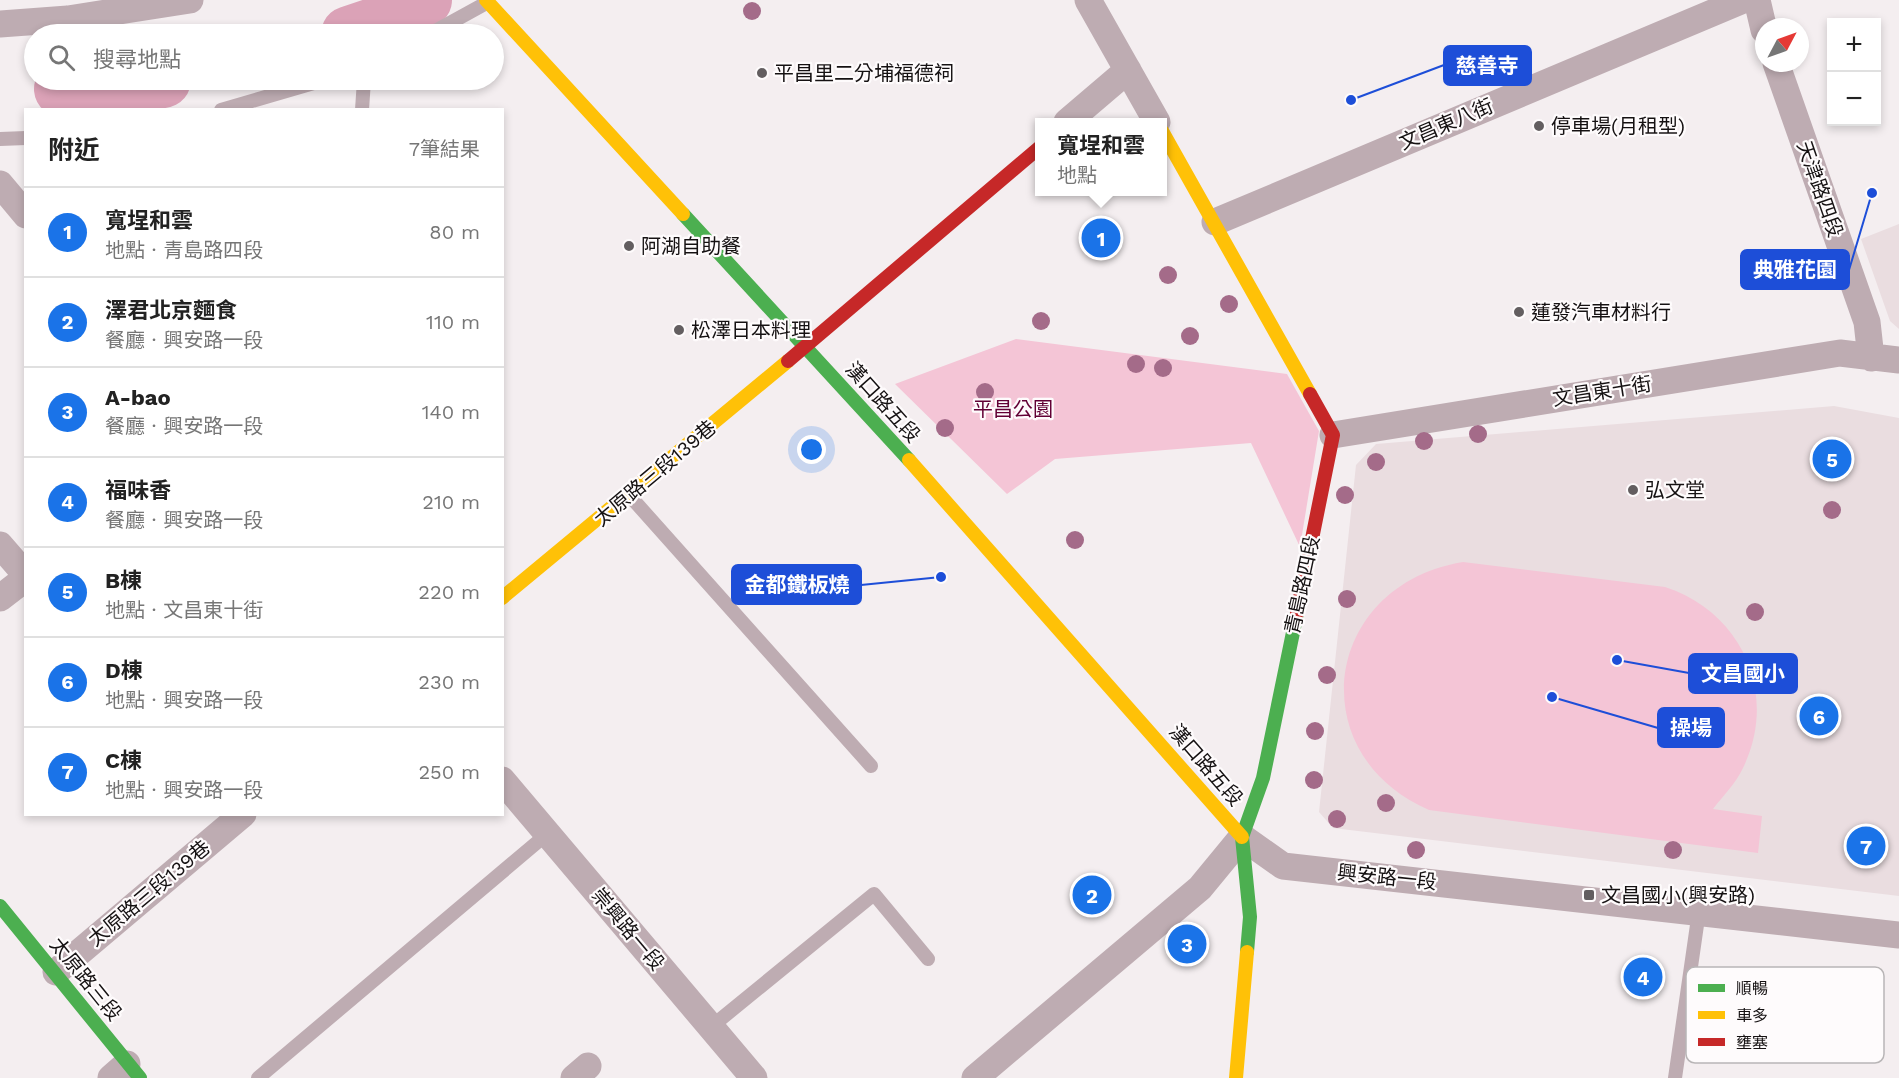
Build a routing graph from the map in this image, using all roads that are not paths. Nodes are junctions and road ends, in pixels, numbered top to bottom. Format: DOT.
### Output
graph roads {
  1 [pos="190,0"];
  2 [pos="1088,0"];
  3 [pos="1743,0"];
  4 [pos="1757,0"];
  5 [pos="489,1"];
  6 [pos="1761,18"];
  7 [pos="0,24"];
  8 [pos="448,24"];
  9 [pos="1128,70"];
  10 [pos="1779,72"];
  11 [pos="290,90"];
  12 [pos="363,90"];
  13 [pos="228,108"];
  14 [pos="362,108"];
  15 [pos="1073,118"];
  16 [pos="1154,118"];
  17 [pos="24,138"];
  18 [pos="0,139"];
  19 [pos="1167,140"];
  20 [pos="1035,151"];
  21 [pos="0,184"];
  22 [pos="24,213"];
  23 [pos="1215,222"];
  24 [pos="805,346"];
  25 [pos="1871,358"];
  26 [pos="1899,360"];
  27 [pos="1333,435"];
  28 [pos="629,495"];
  29 [pos="0,545"];
  30 [pos="24,574"];
  31 [pos="24,578"];
  32 [pos="504,596"];
  33 [pos="0,598"];
  34 [pos="871,766"];
  35 [pos="504,782"];
  36 [pos="241,816"];
  37 [pos="548,834"];
  38 [pos="1242,837"];
  39 [pos="0,906"];
  40 [pos="1699,911"];
  41 [pos="1899,935"];
  42 [pos="928,959"];
  43 [pos="1691,967"];
  44 [pos="56,972"];
  45 [pos="1686,1001"];
  46 [pos="711,1027"];
  47 [pos="126,1073"];
  48 [pos="258,1078"];
  49 [pos="754,1078"];
  50 [pos="975,1078"];
  51 [pos="1236,1078"];
  52 [pos="1675,1078"];
  1 -- 7 [label="street"];
  2 -- 9 [label="street"];
  3 -- 23 [label="street, 文昌東八街"];
  4 -- 6 [label="street"];
  5 -- 8 [label="lane"];
  5 -- 24 [label="street, 漢口路五段"];
  9 -- 15 [label="street"];
  9 -- 16 [label="street"];
  10 -- 25 [label="street, 天津路四段"];
  11 -- 13 [label="lane"];
  12 -- 14 [label="lane"];
  17 -- 18 [label="lane"];
  19 -- 23 [label="street"];
  20 -- 24 [label="street, 太原路三段139巷"];
  21 -- 22 [label="street"];
  23 -- 27 [label="street"];
  24 -- 28 [label="street, 太原路三段139巷"];
  24 -- 38 [label="street, 漢口路五段"];
  25 -- 26 [label="street"];
  25 -- 27 [label="street, 文昌東十街"];
  27 -- 38 [label="street, 青島路四段"];
  28 -- 32 [label="street, 太原路三段139巷"];
  28 -- 34 [label="lane"];
  29 -- 30 [label="street"];
  31 -- 33 [label="street"];
  35 -- 37 [label="street, 崇興路一段"];
  36 -- 44 [label="street, 太原路三段139巷"];
  37 -- 46 [label="street, 崇興路一段"];
  37 -- 48 [label="lane"];
  38 -- 40 [label="street, 興安路一段"];
  38 -- 50 [label="street"];
  38 -- 51 [label="street, 青島路四段"];
  39 -- 44 [label="street, 太原路三段"];
  40 -- 41 [label="street, 興安路一段"];
  40 -- 43 [label="lane"];
  42 -- 46 [label="lane"];
  44 -- 47 [label="street, 太原路三段"];
  45 -- 52 [label="lane"];
  46 -- 49 [label="street, 崇興路一段"];
}
